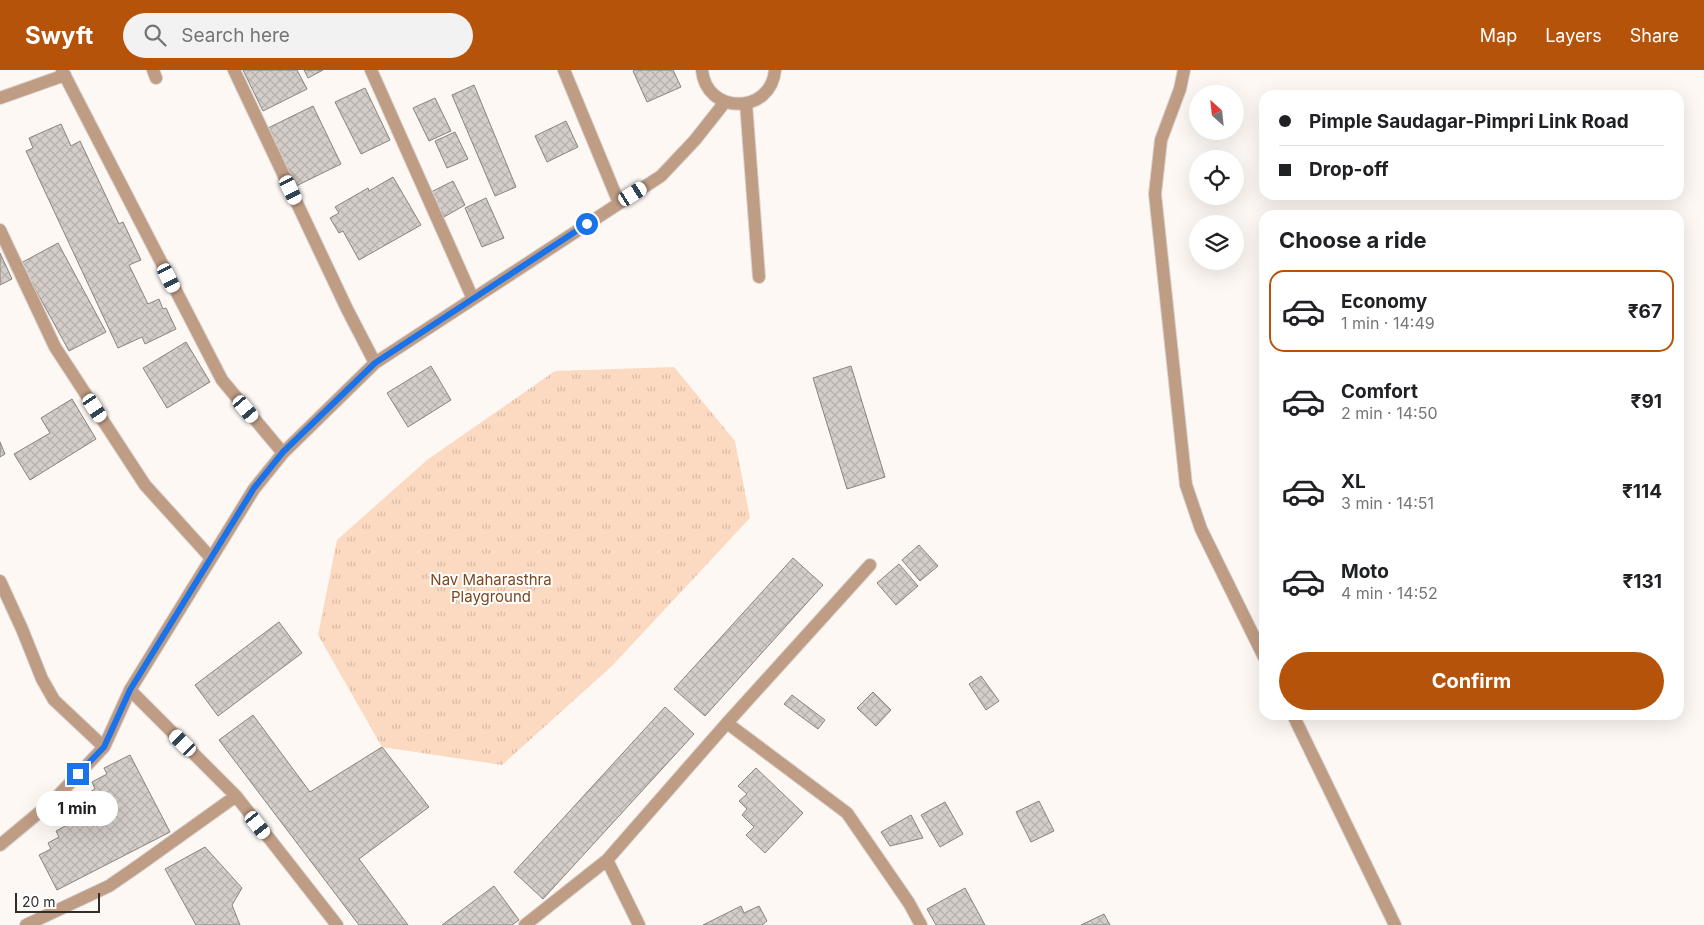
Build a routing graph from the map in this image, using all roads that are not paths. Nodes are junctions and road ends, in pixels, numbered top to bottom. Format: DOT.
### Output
graph roads {
  1 [pos="234,70"];
  2 [pos="371,70"];
  3 [pos="564,70"];
  4 [pos="702,70"];
  5 [pos="775,70"];
  6 [pos="1184,70"];
  7 [pos="64,73"];
  8 [pos="0,98"];
  9 [pos="725,102"];
  10 [pos="746,103"];
  11 [pos="619,203"];
  12 [pos="0,230"];
  13 [pos="758,277"];
  14 [pos="474,299"];
  15 [pos="375,363"];
  16 [pos="283,452"];
  17 [pos="211,558"];
  18 [pos="870,565"];
  19 [pos="0,581"];
  20 [pos="1259,647"];
  21 [pos="130,690"];
  22 [pos="1294,720"];
  23 [pos="727,723"];
  24 [pos="104,747"];
  25 [pos="236,796"];
  26 [pos="0,846"];
  27 [pos="607,860"];
  28 [pos="26,925"];
  29 [pos="337,925"];
  30 [pos="525,925"];
  31 [pos="639,925"];
  32 [pos="921,925"];
  33 [pos="1396,925"];
  1 -- 15 [label="street"];
  2 -- 14 [label="street"];
  3 -- 11 [label="street"];
  4 -- 9 [label="street"];
  5 -- 10 [label="street"];
  6 -- 20 [label="street"];
  7 -- 8 [label="street"];
  7 -- 16 [label="street"];
  9 -- 10 [label="street"];
  9 -- 11 [label="street"];
  10 -- 13 [label="street"];
  11 -- 14 [label="street"];
  12 -- 17 [label="street"];
  14 -- 15 [label="street"];
  15 -- 16 [label="street"];
  16 -- 17 [label="street"];
  17 -- 21 [label="street"];
  18 -- 23 [label="street"];
  19 -- 24 [label="street"];
  21 -- 24 [label="street"];
  21 -- 25 [label="street"];
  22 -- 33 [label="street"];
  23 -- 27 [label="street"];
  23 -- 32 [label="street"];
  24 -- 26 [label="street"];
  25 -- 28 [label="street"];
  25 -- 29 [label="street"];
  27 -- 30 [label="street"];
  27 -- 31 [label="street"];
}
